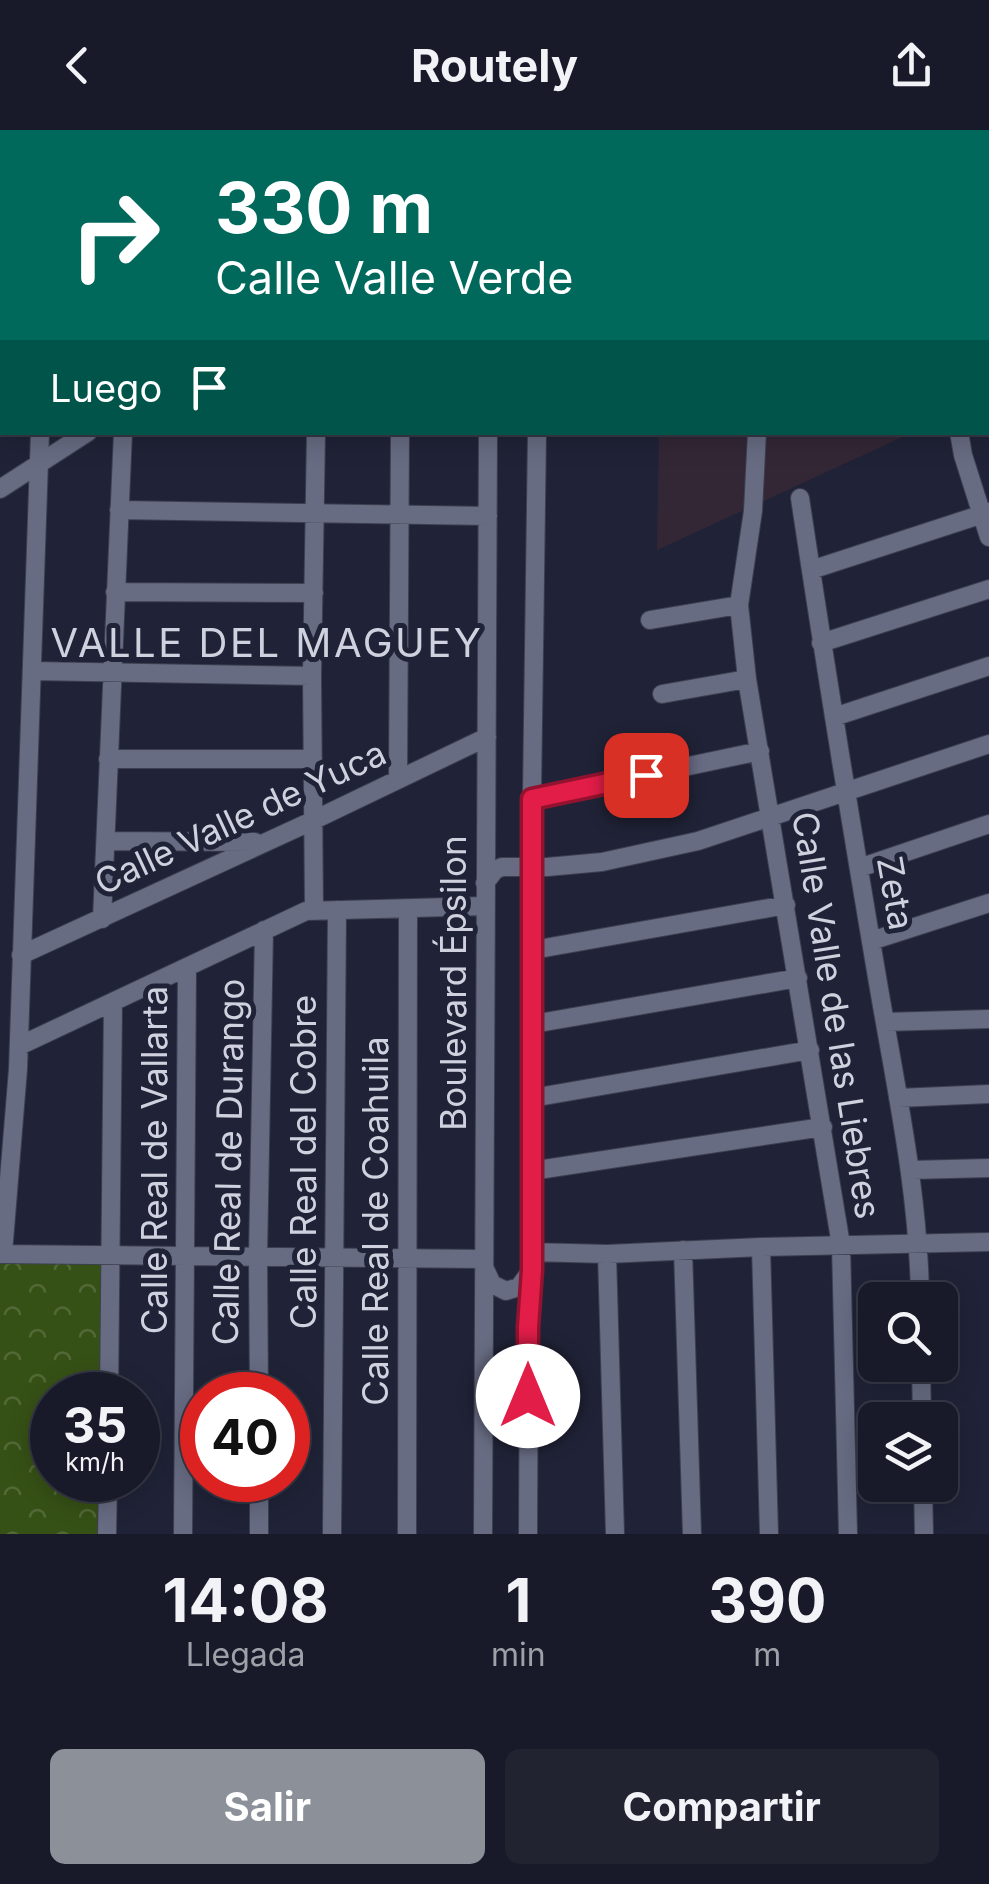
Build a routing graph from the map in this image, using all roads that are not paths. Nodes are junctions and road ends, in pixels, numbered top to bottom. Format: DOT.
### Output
graph roads {
  1 [pos="40,435"];
  2 [pos="84,435"];
  3 [pos="123,435"];
  4 [pos="316,435"];
  5 [pos="400,435"];
  6 [pos="488,435"];
  7 [pos="536,435"];
  8 [pos="757,435"];
  9 [pos="960,435"];
  10 [pos="40,464"];
  11 [pos="0,489"];
  12 [pos="800,498"];
  13 [pos="119,510"];
  14 [pos="316,512"];
  15 [pos="985,514"];
  16 [pos="399,515"];
  17 [pos="488,516"];
  18 [pos="989,537"];
  19 [pos="811,570"];
  20 [pos="989,589"];
  21 [pos="116,592"];
  22 [pos="314,594"];
  23 [pos="739,606"];
  24 [pos="650,620"];
  25 [pos="821,644"];
  26 [pos="989,666"];
  27 [pos="32,672"];
  28 [pos="112,674"];
  29 [pos="312,676"];
  30 [pos="747,679"];
  31 [pos="662,694"];
  32 [pos="834,717"];
  33 [pos="487,737"];
  34 [pos="989,744"];
  35 [pos="760,751"];
  36 [pos="313,758"];
  37 [pos="108,759"];
  38 [pos="398,779"];
  39 [pos="845,794"];
  40 [pos="532,799"];
  41 [pos="772,816"];
  42 [pos="312,822"];
  43 [pos="989,824"];
  44 [pos="106,841"];
  45 [pos="266,842"];
  46 [pos="532,866"];
  47 [pos="859,868"];
  48 [pos="485,883"];
  49 [pos="989,902"];
  50 [pos="786,905"];
  51 [pos="485,906"];
  52 [pos="314,909"];
  53 [pos="408,909"];
  54 [pos="336,910"];
  55 [pos="102,918"];
  56 [pos="264,930"];
  57 [pos="871,941"];
  58 [pos="533,950"];
  59 [pos="20,955"];
  60 [pos="187,967"];
  61 [pos="798,978"];
  62 [pos="113,1002"];
  63 [pos="989,1019"];
  64 [pos="884,1022"];
  65 [pos="533,1024"];
  66 [pos="19,1046"];
  67 [pos="810,1050"];
  68 [pos="989,1094"];
  69 [pos="532,1098"];
  70 [pos="898,1098"];
  71 [pos="822,1127"];
  72 [pos="989,1168"];
  73 [pos="911,1170"];
  74 [pos="531,1171"];
  75 [pos="4,1181"];
  76 [pos="989,1242"];
  77 [pos="918,1243"];
  78 [pos="842,1245"];
  79 [pos="761,1247"];
  80 [pos="683,1250"];
  81 [pos="111,1253"];
  82 [pos="2,1254"];
  83 [pos="186,1254"];
  84 [pos="606,1254"];
  85 [pos="258,1256"];
  86 [pos="334,1257"];
  87 [pos="406,1258"];
  88 [pos="532,1261"];
  89 [pos="484,1262"];
  90 [pos="919,1282"];
  91 [pos="109,1372"];
  92 [pos="258,1372"];
  93 [pos="108,1502"];
  94 [pos="259,1502"];
  95 [pos="923,1502"];
  96 [pos="107,1534"];
  97 [pos="183,1534"];
  98 [pos="259,1534"];
  99 [pos="332,1534"];
  100 [pos="408,1534"];
  101 [pos="483,1534"];
  102 [pos="528,1534"];
  103 [pos="615,1534"];
  104 [pos="692,1534"];
  105 [pos="770,1534"];
  106 [pos="848,1534"];
  107 [pos="924,1534"];
  1 -- 10 [label="street"];
  2 -- 10 [label="street"];
  3 -- 13 [label="street"];
  4 -- 14 [label="street"];
  5 -- 16 [label="street"];
  6 -- 17 [label="street, Boulevard Épsilon"];
  7 -- 40 [label="street"];
  8 -- 23 [label="street, Calle Valle de las Liebres"];
  9 -- 15 [label="street"];
  10 -- 11 [label="street"];
  10 -- 27 [label="street"];
  12 -- 19 [label="street, Zeta"];
  13 -- 14 [label="street"];
  13 -- 21 [label="street"];
  14 -- 16 [label="street"];
  14 -- 22 [label="street"];
  15 -- 18 [label="street"];
  15 -- 19 [label="street"];
  16 -- 17 [label="street"];
  16 -- 38 [label="street"];
  17 -- 33 [label="street, Boulevard Épsilon"];
  19 -- 25 [label="street, Zeta"];
  20 -- 25 [label="street"];
  21 -- 22 [label="street"];
  21 -- 28 [label="street"];
  22 -- 29 [label="street"];
  23 -- 24 [label="street"];
  23 -- 30 [label="street, Calle Valle de las Liebres"];
  25 -- 32 [label="street, Zeta"];
  26 -- 32 [label="street"];
  27 -- 28 [label="street"];
  27 -- 59 [label="street"];
  28 -- 29 [label="street"];
  28 -- 37 [label="street"];
  29 -- 36 [label="street"];
  30 -- 31 [label="street"];
  30 -- 35 [label="street, Calle Valle de las Liebres"];
  32 -- 39 [label="street, Zeta"];
  33 -- 38 [label="street, Calle Valle de Yuca"];
  33 -- 48 [label="street, Boulevard Épsilon"];
  34 -- 39 [label="street"];
  35 -- 40 [label="street"];
  35 -- 41 [label="street, Calle Valle de las Liebres"];
  36 -- 37 [label="street"];
  36 -- 42 [label="street"];
  37 -- 44 [label="street"];
  38 -- 42 [label="street, Calle Valle de Yuca"];
  39 -- 41 [label="street"];
  39 -- 47 [label="street, Zeta"];
  40 -- 46 [label="street"];
  41 -- 46 [label="street"];
  41 -- 50 [label="street, Calle Valle de las Liebres"];
  42 -- 45 [label="street, Calle Valle de Yuca"];
  42 -- 52 [label="street"];
  43 -- 47 [label="street"];
  44 -- 45 [label="street"];
  44 -- 55 [label="street"];
  45 -- 55 [label="street, Calle Valle de Yuca"];
  46 -- 48 [label="street"];
  46 -- 58 [label="street"];
  47 -- 57 [label="street, Zeta"];
  48 -- 51 [label="street, Boulevard Épsilon"];
  49 -- 57 [label="street"];
  50 -- 58 [label="street"];
  50 -- 61 [label="street, Calle Valle de las Liebres"];
  51 -- 53 [label="street"];
  51 -- 89 [label="street, Boulevard Épsilon"];
  52 -- 54 [label="street"];
  52 -- 56 [label="street"];
  53 -- 54 [label="street"];
  53 -- 87 [label="street, Calle Real de Coahuila"];
  54 -- 86 [label="street, Calle Real del Cobre"];
  55 -- 59 [label="street, Calle Valle de Yuca"];
  56 -- 60 [label="street"];
  56 -- 85 [label="street, Calle Real de Durango"];
  57 -- 64 [label="street, Zeta"];
  58 -- 65 [label="street"];
  59 -- 66 [label="street"];
  60 -- 62 [label="street"];
  60 -- 83 [label="street, Calle Real de Vallarta"];
  61 -- 65 [label="street"];
  61 -- 67 [label="street, Calle Valle de las Liebres"];
  62 -- 66 [label="street"];
  62 -- 81 [label="street"];
  63 -- 64 [label="street"];
  64 -- 70 [label="street, Zeta"];
  65 -- 69 [label="street"];
  66 -- 75 [label="street"];
  67 -- 69 [label="street"];
  67 -- 71 [label="street, Calle Valle de las Liebres"];
  68 -- 70 [label="street"];
  69 -- 74 [label="street"];
  70 -- 73 [label="street, Zeta"];
  71 -- 74 [label="street"];
  71 -- 78 [label="street, Calle Valle de las Liebres"];
  72 -- 73 [label="street"];
  73 -- 77 [label="street, Zeta"];
  74 -- 88 [label="street"];
  75 -- 82 [label="street"];
  76 -- 77 [label="street"];
  77 -- 78 [label="street"];
  77 -- 90 [label="street, Zeta"];
  78 -- 79 [label="street"];
  78 -- 106 [label="street, Calle Valle de las Liebres"];
  79 -- 80 [label="street"];
  79 -- 105 [label="street"];
  80 -- 84 [label="street"];
  80 -- 104 [label="street"];
  81 -- 82 [label="street"];
  81 -- 83 [label="street"];
  81 -- 91 [label="street"];
  83 -- 85 [label="street"];
  83 -- 97 [label="street, Calle Real de Vallarta"];
  84 -- 88 [label="street"];
  84 -- 103 [label="street"];
  85 -- 86 [label="street"];
  85 -- 92 [label="street, Calle Real de Durango"];
  86 -- 87 [label="street"];
  86 -- 99 [label="street, Calle Real del Cobre"];
  87 -- 89 [label="street"];
  87 -- 100 [label="street, Calle Real de Coahuila"];
  88 -- 89 [label="street"];
  88 -- 102 [label="street"];
  89 -- 101 [label="street, Boulevard Épsilon"];
  93 -- 96 [label="street"];
  94 -- 98 [label="street"];
  95 -- 107 [label="street"];
}
